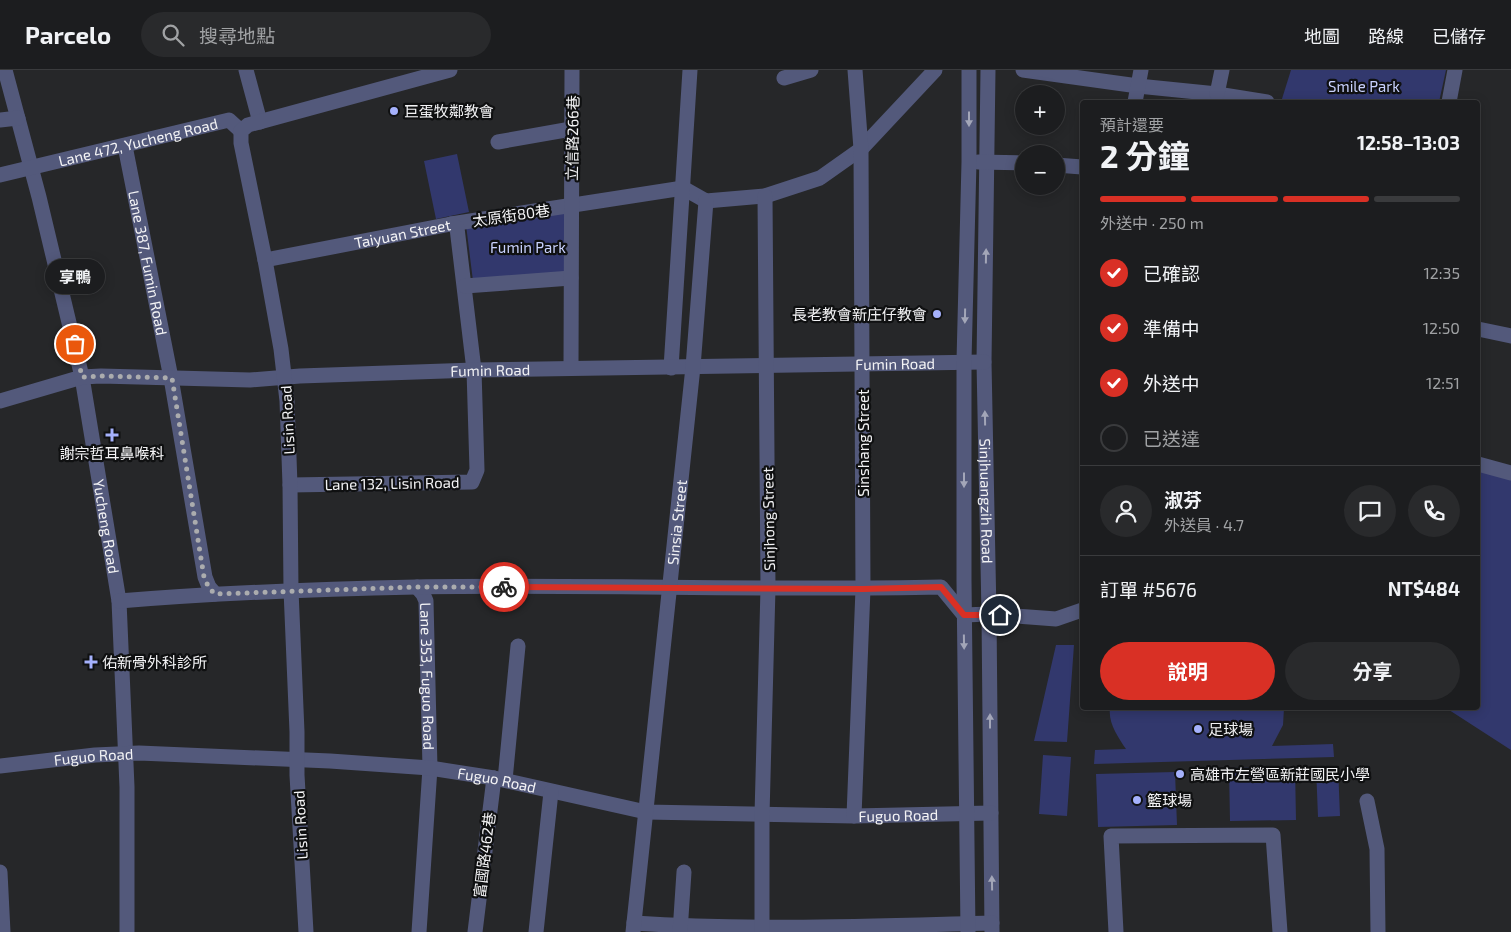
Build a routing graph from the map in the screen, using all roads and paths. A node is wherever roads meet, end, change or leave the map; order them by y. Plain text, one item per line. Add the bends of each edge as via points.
1 (5, 70) edge
2 (246, 70) edge
3 (450, 70) edge
4 (572, 70) edge
5 (690, 70) edge
6 (811, 70) edge
7 (855, 70) edge
8 (935, 70) edge
9 (968, 70) edge
10 (988, 70) edge
11 (1022, 70) edge
12 (1141, 70) edge
13 (1222, 70) edge
14 (1455, 70) edge
15 (784, 78) dead end
16 (1138, 86) junction
17 (1217, 94) junction
18 (1135, 100) edge
19 (1254, 100) edge
20 (1449, 100) edge
21 (18, 118) junction
22 (0, 120) edge
23 (260, 122) junction
24 (571, 129) junction
25 (241, 131) junction
26 (498, 142) dead end
27 (125, 146) junction
28 (861, 149) junction
29 (969, 162) junction
30 (987, 162) junction
31 (1015, 163) edge
32 (1065, 165) edge
33 (1080, 166) edge
34 (32, 168) junction
35 (0, 175) edge
36 (683, 188) junction
37 (765, 196) junction
38 (706, 201) junction
39 (571, 206) junction
40 (451, 224) junction
41 (265, 260) junction
42 (571, 278) junction
43 (465, 286) junction
44 (1480, 329) edge
45 (1511, 336) edge
46 (964, 361) junction
47 (984, 362) junction
48 (862, 363) junction
49 (766, 364) junction
50 (571, 368) junction
51 (671, 368) junction
52 (693, 368) junction
53 (474, 370) junction
54 (82, 377) junction
55 (172, 378) junction
56 (285, 378) junction
57 (0, 401) edge
58 (1480, 465) edge
59 (1511, 473) edge
60 (290, 485) junction
61 (417, 587) junction
62 (670, 588) junction
63 (768, 588) junction
64 (863, 589) junction
65 (291, 590) junction
66 (215, 594) junction
67 (119, 601) junction
68 (1080, 611) edge
69 (990, 614) junction
70 (964, 615) junction
71 (518, 646) dead end
72 (125, 753) junction
73 (296, 760) junction
74 (0, 766) edge
75 (430, 768) junction
76 (499, 779) junction
77 (551, 792) junction
78 (1367, 801) dead end
79 (646, 812) junction
80 (991, 813) junction
81 (968, 814) junction
82 (762, 815) junction
83 (854, 816) junction
84 (0, 872) edge
85 (684, 872) dead end
86 (992, 927) edge
87 (633, 928) edge
88 (968, 928) edge
89 (680, 929) edge
90 (762, 929) edge
91 (859, 929) edge
92 (3, 932) edge
93 (127, 932) edge
94 (306, 932) edge
95 (419, 932) edge
96 (475, 932) edge
97 (536, 932) edge
98 (1116, 932) edge
99 (1280, 932) edge
100 (1378, 932) edge

1 - 21 street, Yucheng Road
2 - 23 street
3 - 23 street
4 - 24 street, 立信路266巷
5 - 36 street
6 - 15 street
7 - 28 street, Sinshang Street
8 - 28 street
9 -> 29 street, Sinjhuangzih Road
10 - 30 street, Sinjhuangzih Road
11 - 16 street
12 - 16 street
13 - 17 street
14 - 20 street
16 - 17 street
16 - 18 street
17 - 19 street
21 - 22 street
21 - 34 street, Yucheng Road
23 - 25 street
24 - 26 street
24 - 39 street, 立信路266巷
25 - 27 street, Lane 472, Yucheng Road via 229,120
25 - 41 street, Lisin Road
27 - 34 street, Lane 472, Yucheng Road
27 - 55 street, Lane 387, Fumin Road
28 - 37 street via 820,178
28 - 48 street, Sinshang Street
29 - 30 street
29 -> 46 street, Sinjhuangzih Road
30 - 31 street
47 -> 30 street, Sinjhuangzih Road
32 - 33 street
34 - 35 street, Lane 472, Yucheng Road
34 - 54 street, Yucheng Road
36 - 38 street
36 - 39 street, 太原街80巷
36 - 51 street
37 - 38 street
37 - 49 street, Sinjhong Street
38 - 52 street, Sinsia Street
39 - 40 street, 太原街80巷
39 - 42 street, 立信路266巷
40 - 41 street, Taiyuan Street
40 - 43 street, Taiyuan Street via 457,228
41 - 56 street, Lisin Road
42 - 43 street
42 - 50 street, 立信路266巷
43 - 53 street, Taiyuan Street
44 - 45 street
46 - 47 street, Fumin Road
46 - 48 street, Fumin Road
46 -> 70 street, Sinjhuangzih Road
69 -> 47 street, Sinjhuangzih Road
48 - 49 street, Fumin Road
48 - 64 street, Sinshang Street
49 - 52 street, Fumin Road
49 - 63 street, Sinjhong Street
50 - 51 street, Fumin Road
50 - 53 street, Fumin Road
51 - 52 street, Fumin Road
52 - 62 street, Sinsia Street
53 - 56 street, Fumin Road
53 - 60 street, Lane 132, Lisin Road via 477,470 472,482
54 - 55 street, Fumin Road
54 - 57 street, Fumin Road
54 - 67 street, Yucheng Road
55 - 56 street, Fumin Road
55 - 66 street, Lane 387, Fumin Road via 204,577
56 - 60 street, Lisin Road
58 - 59 street
60 - 65 street, Lisin Road
61 - 62 street
61 - 65 street
61 - 75 street, Lane 353, Fuguo Road via 426,601
62 - 63 street
62 - 79 street, Sinsia Street
63 - 64 street
63 - 82 street, Sinjhong Street
64 - 70 street via 941,587
64 - 83 street, Sinshang Street
65 - 66 street
65 - 73 street, Lisin Road
66 - 67 street
67 - 72 street, Yucheng Road
68 - 69 street via 1056,619
69 - 70 street
80 -> 69 street, Sinjhuangzih Road
70 -> 81 street, Sinjhuangzih Road
71 - 76 street, 富國路462巷
72 - 73 street, Fuguo Road
72 - 74 street, Fuguo Road
72 - 93 street, Yucheng Road
73 - 75 street, Fuguo Road
73 - 94 street, Lisin Road
75 - 76 street, Fuguo Road
75 - 95 street, Lane 353, Fuguo Road
76 - 77 street, Fuguo Road
76 - 96 street, 富國路462巷
77 - 79 street, Fuguo Road
77 - 97 street
78 - 100 street via 1377,849
79 - 82 street, Fuguo Road
79 - 87 street, Sinsia Street
80 - 81 street, Fuguo Road
86 -> 80 street, Sinjhuangzih Road
81 - 83 street, Fuguo Road
81 - 88 street, Sinjhuangzih Road
82 - 83 street, Fuguo Road
82 - 90 street, Sinjhong Street
84 - 92 street
85 - 89 street
86 - 88 street
87 - 89 street
88 - 91 street
89 - 90 street
90 - 91 street
98 - 99 street via 1112,836 1274,835

